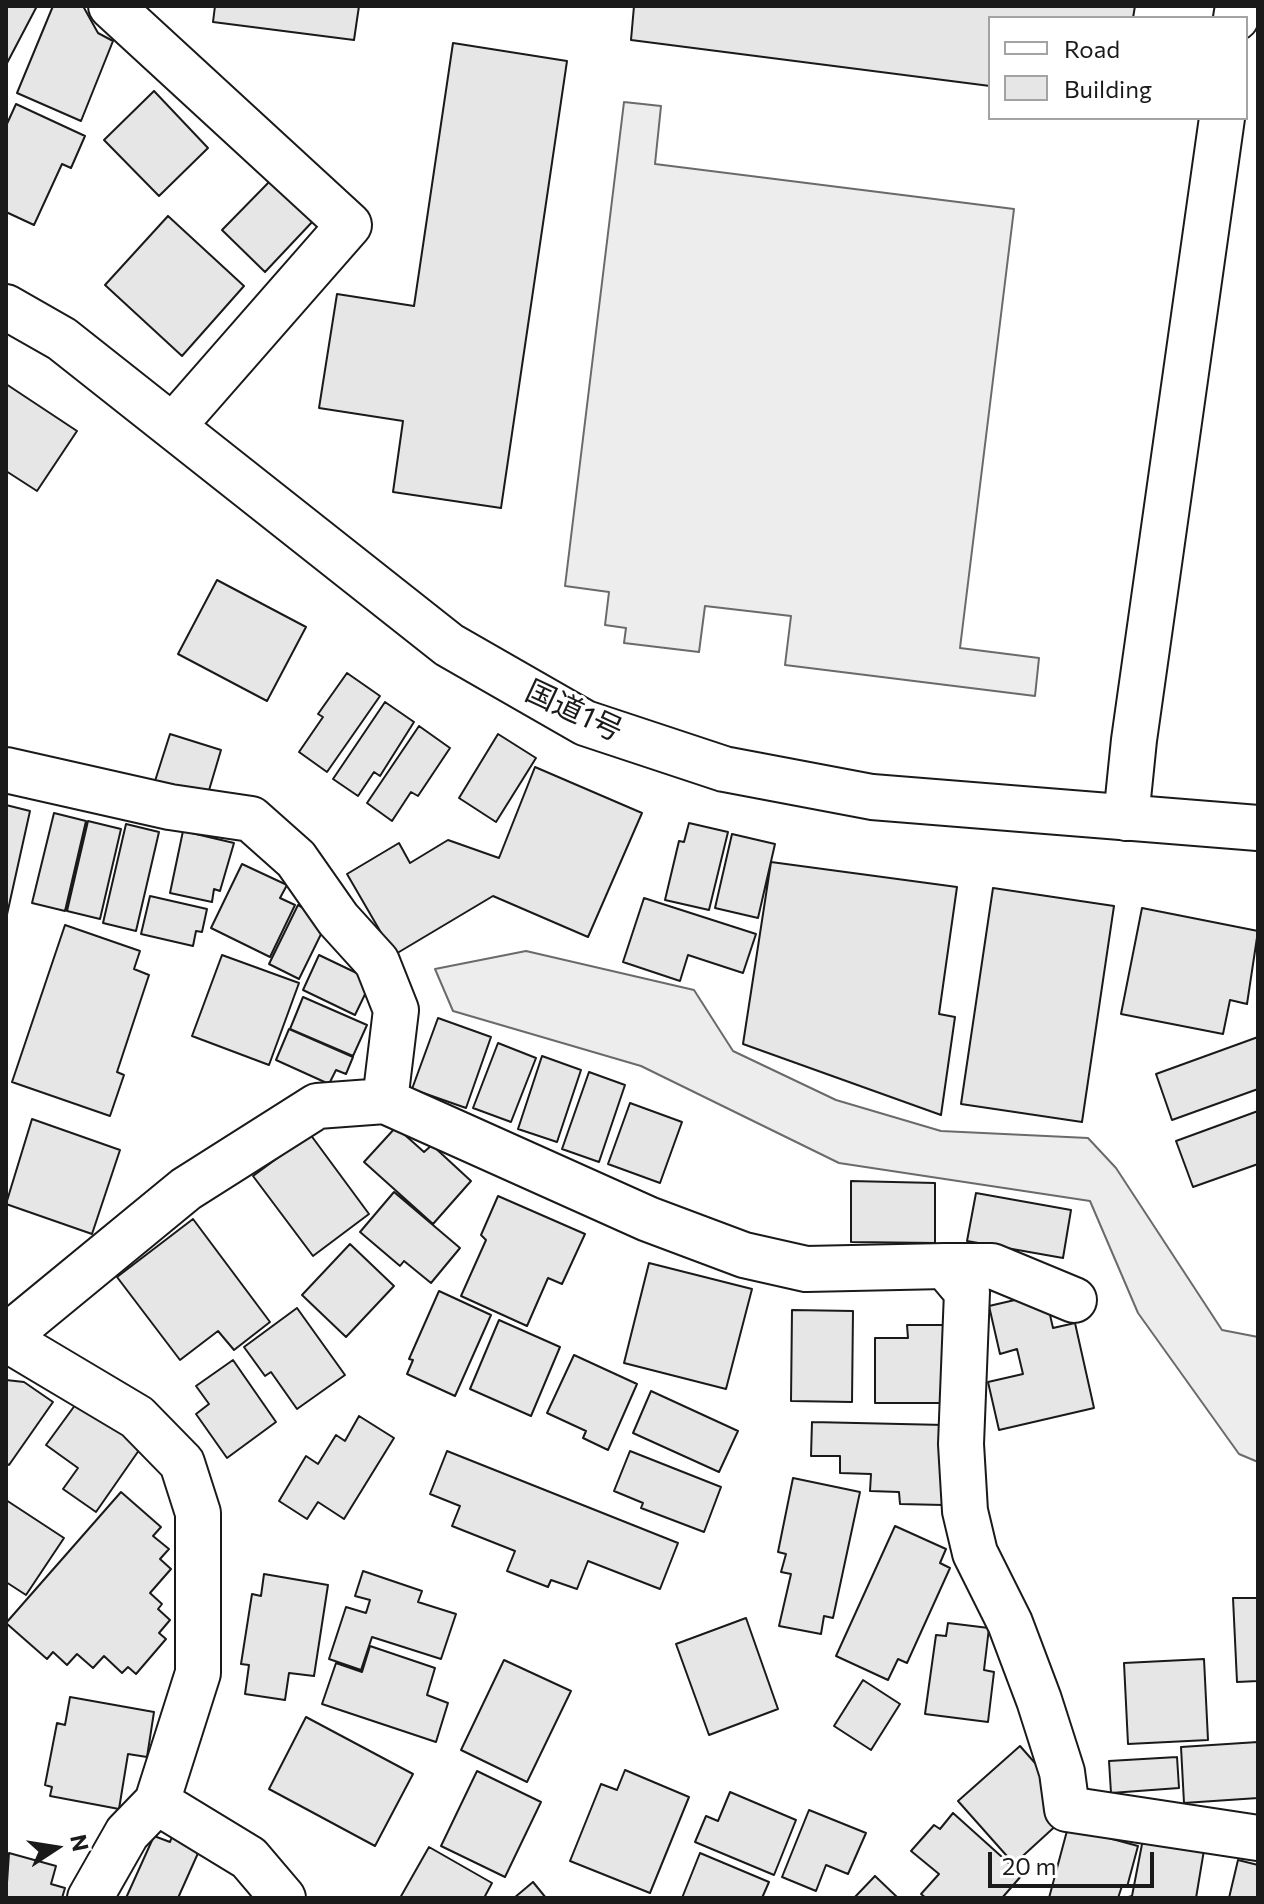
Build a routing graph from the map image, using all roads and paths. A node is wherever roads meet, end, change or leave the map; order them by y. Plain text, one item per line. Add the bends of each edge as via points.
1 (111, 6) edge
2 (1222, 120) edge
3 (6, 307) edge
4 (173, 426) junction
5 (6, 770) edge
6 (1126, 818) junction
7 (1258, 828) edge
8 (385, 1101) junction
9 (945, 1266) junction
10 (1074, 1300) dead end
11 (6, 1338) edge
12 (157, 1802) junction
13 (1258, 1838) edge
14 (90, 1898) edge
15 (283, 1898) edge

1 - 4 main road via 349,225
2 - 6 main road
3 - 4 main road, 国道1号 via 62,339
4 - 6 main road, 国道1号 via 449,645 585,723 724,769 872,797
5 - 8 main road via 170,807 251,819 296,859 338,919 377,962 396,1010
6 - 7 main road, 国道1号
8 - 9 main road via 648,1219 744,1255 806,1269
8 - 11 main road via 317,1106 186,1189
9 - 10 main road via 992,1266
9 - 13 main road via 967,1292 961,1444 965,1511 975,1553 1010,1623 1039,1700 1062,1772 1067,1809
11 - 12 main road via 137,1417 182,1463 198,1513 198,1673
12 - 14 main road via 127,1833
12 - 15 main road via 249,1858

